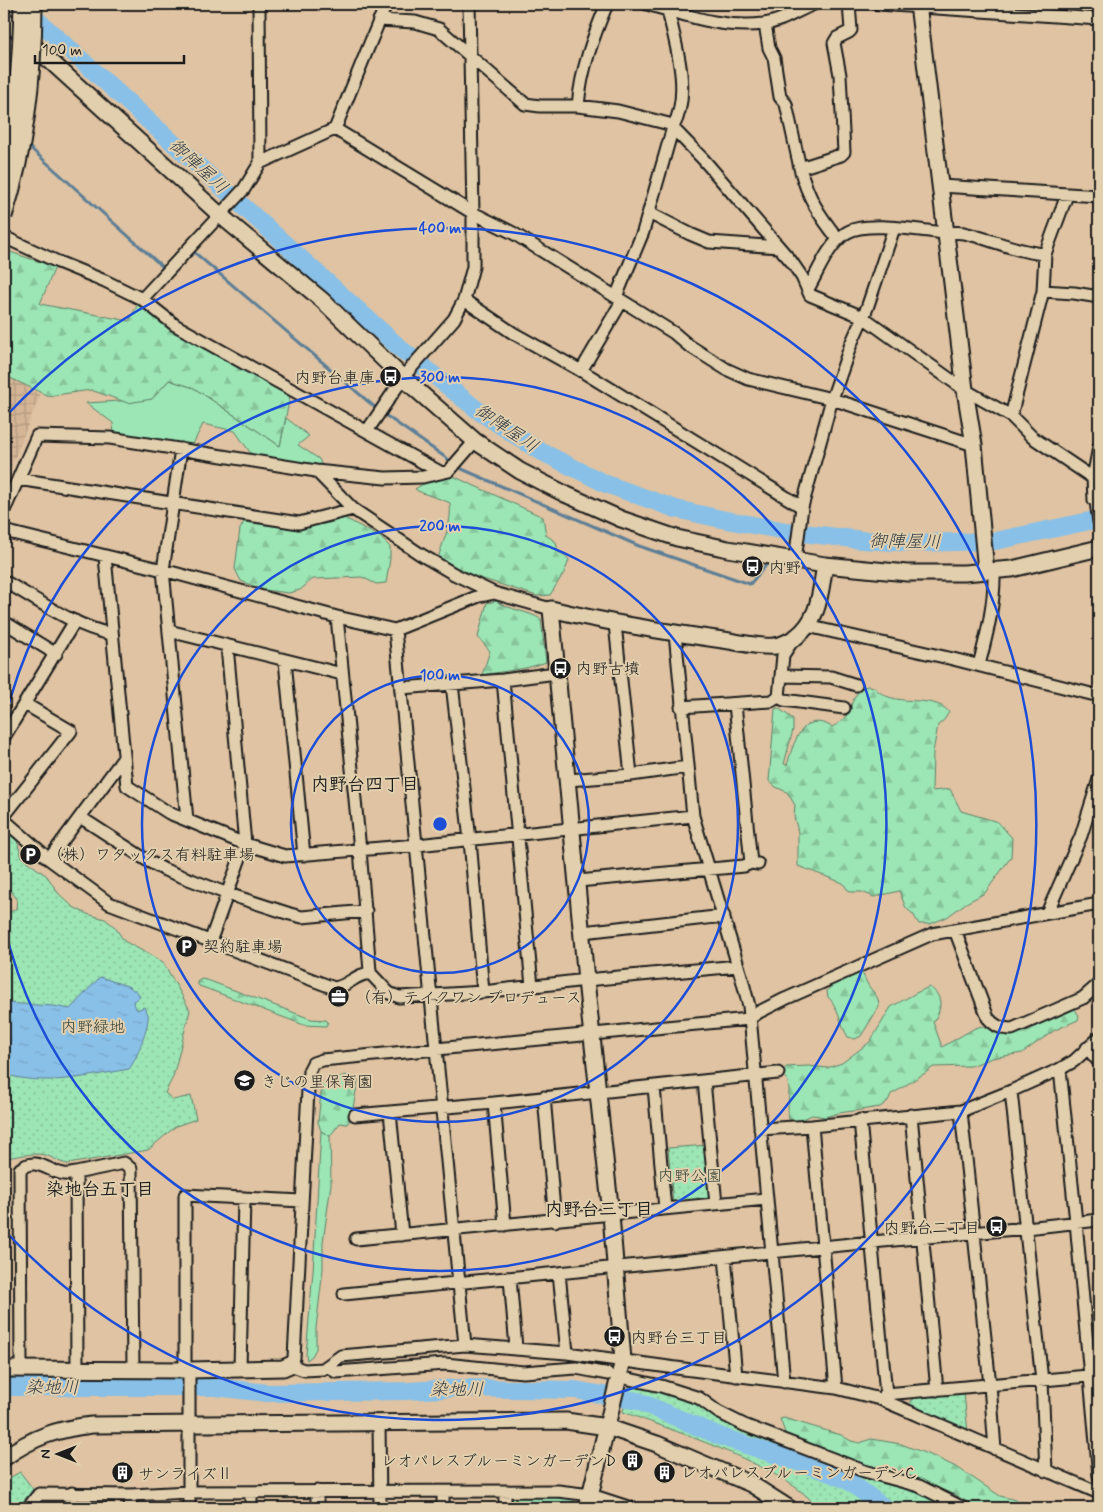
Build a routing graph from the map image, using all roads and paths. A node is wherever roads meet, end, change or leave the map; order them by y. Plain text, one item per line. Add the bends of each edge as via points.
1 (22, 4) edge
2 (34, 4) edge
3 (259, 4) edge
4 (386, 4) edge
5 (470, 4) edge
6 (607, 4) edge
7 (647, 4) edge
8 (814, 4) edge
9 (849, 4) edge
10 (878, 4) edge
11 (918, 6) edge
12 (671, 7) edge
13 (993, 8) edge
14 (4, 19) edge
15 (1099, 19) edge
16 (379, 20) junction
17 (765, 24) junction
18 (471, 56) junction
19 (578, 106) junction
20 (673, 127) junction
21 (335, 129) junction
22 (260, 164) junction
23 (4, 168) edge
24 (800, 168) junction
25 (941, 186) junction
26 (1067, 195) junction
27 (1099, 196) edge
28 (473, 213) junction
29 (649, 213) junction
30 (220, 215) junction
31 (4, 216) edge
32 (894, 228) junction
33 (946, 233) junction
34 (4, 237) edge
35 (838, 239) junction
36 (779, 247) junction
37 (1045, 254) junction
38 (808, 289) junction
39 (1043, 291) junction
40 (1099, 297) edge
41 (142, 299) junction
42 (619, 299) junction
43 (464, 300) junction
44 (863, 317) junction
45 (580, 371) junction
46 (404, 376) junction
47 (965, 390) junction
48 (832, 399) junction
49 (1011, 416) junction
50 (367, 431) junction
51 (475, 441) junction
52 (974, 445) junction
53 (1099, 447) edge
54 (181, 448) junction
55 (316, 471) junction
56 (440, 472) junction
57 (1093, 478) junction
58 (18, 479) junction
59 (1097, 500) edge
60 (173, 503) junction
61 (353, 509) junction
62 (4, 511) edge
63 (802, 512) junction
64 (1099, 522) edge
65 (4, 531) edge
66 (1099, 548) edge
67 (795, 555) junction
68 (104, 557) junction
69 (825, 565) junction
70 (988, 568) junction
71 (163, 570) junction
72 (4, 581) edge
73 (494, 593) junction
74 (551, 609) junction
75 (337, 617) junction
76 (75, 621) junction
77 (4, 622) edge
78 (615, 624) junction
79 (395, 630) junction
80 (169, 631) junction
81 (801, 631) junction
82 (675, 633) junction
83 (111, 634) junction
84 (227, 646) junction
85 (56, 654) junction
86 (285, 660) junction
87 (979, 665) junction
88 (556, 673) junction
89 (342, 674) junction
90 (781, 676) junction
91 (504, 680) junction
92 (452, 684) junction
93 (856, 685) dead end
94 (401, 688) junction
95 (1099, 694) edge
96 (779, 697) junction
97 (25, 704) junction
98 (735, 704) junction
99 (681, 707) junction
100 (844, 708) dead end
101 (4, 737) edge
102 (123, 759) junction
103 (687, 767) junction
104 (111, 775) junction
105 (631, 775) junction
106 (1099, 779) edge
107 (568, 780) junction
108 (126, 786) junction
109 (4, 816) edge
110 (693, 816) junction
111 (80, 817) junction
112 (4, 820) edge
113 (187, 820) junction
114 (573, 830) junction
115 (518, 835) junction
116 (470, 840) junction
117 (245, 844) junction
118 (417, 845) junction
119 (360, 850) junction
120 (304, 855) junction
121 (49, 858) junction
122 (709, 868) junction
123 (578, 881) junction
124 (228, 894) junction
125 (1099, 904) edge
126 (366, 911) junction
127 (1047, 913) junction
128 (724, 916) junction
129 (955, 930) junction
130 (582, 932) junction
131 (210, 942) junction
132 (738, 966) junction
133 (365, 975) junction
134 (586, 980) junction
135 (1099, 984) edge
136 (532, 986) junction
137 (484, 992) junction
138 (431, 995) junction
139 (749, 1019) junction
140 (593, 1034) junction
141 (1099, 1038) edge
142 (1087, 1048) junction
143 (437, 1050) junction
144 (1099, 1062) edge
145 (1060, 1069) junction
146 (778, 1073) dead end
147 (755, 1075) junction
148 (704, 1081) junction
149 (654, 1087) junction
150 (1011, 1091) junction
151 (598, 1092) junction
152 (544, 1098) junction
153 (494, 1103) junction
154 (441, 1108) junction
155 (961, 1110) junction
156 (390, 1112) junction
157 (355, 1115) dead end
158 (911, 1115) junction
159 (860, 1120) junction
160 (812, 1126) junction
161 (760, 1129) junction
162 (76, 1173) junction
163 (244, 1198) junction
164 (766, 1199) junction
165 (302, 1201) junction
166 (716, 1204) junction
167 (664, 1209) junction
168 (611, 1215) junction
169 (555, 1220) junction
170 (1099, 1220) edge
171 (1076, 1222) junction
172 (505, 1225) junction
173 (1026, 1228) junction
174 (453, 1230) junction
175 (974, 1232) junction
176 (402, 1235) junction
177 (923, 1237) junction
178 (356, 1239) dead end
179 (872, 1242) junction
180 (824, 1247) junction
181 (772, 1252) junction
182 (725, 1256) junction
183 (616, 1268) junction
184 (559, 1273) junction
185 (510, 1278) junction
186 (458, 1282) junction
187 (344, 1294) dead end
188 (465, 1345) junction
189 (516, 1348) junction
190 (567, 1353) junction
191 (623, 1360) junction
192 (290, 1365) junction
193 (327, 1366) junction
194 (4, 1369) edge
195 (21, 1369) junction
196 (77, 1369) junction
197 (133, 1369) junction
198 (240, 1369) junction
199 (188, 1373) junction
200 (1095, 1375) edge
201 (736, 1376) junction
202 (618, 1379) junction
203 (1042, 1381) junction
204 (784, 1382) junction
205 (990, 1386) junction
206 (836, 1388) junction
207 (937, 1390) junction
208 (916, 1392) junction
209 (883, 1396) junction
210 (900, 1408) junction
211 (379, 1423) junction
212 (189, 1424) junction
213 (607, 1427) junction
214 (995, 1449) junction
215 (4, 1458) edge
216 (1046, 1471) junction
217 (1099, 1476) edge
218 (317, 1491) junction
219 (380, 1491) junction
220 (189, 1492) junction
221 (251, 1492) junction
222 (443, 1492) junction
223 (506, 1492) junction
224 (72, 1493) junction
225 (1099, 1493) edge
226 (130, 1496) junction
227 (589, 1501) edge
228 (28, 1508) edge
229 (69, 1508) edge
230 (130, 1508) edge
231 (188, 1508) edge
232 (251, 1508) edge
233 (317, 1508) edge
234 (380, 1508) edge
235 (443, 1508) edge
236 (506, 1508) edge
237 (631, 1508) edge
238 (789, 1508) edge
239 (963, 1508) edge

1 - 23 street, bridge via 19,78
2 - 31 street, bridge via 32,71 26,119
3 - 22 street
4 - 16 street
5 - 18 street
6 - 19 street via 586,61
7 - 12 street
8 - 17 street
9 - 24 street via 851,30 834,43 844,152
10 - 11 street
11 - 13 street
11 - 25 street
12 - 17 street via 711,23
12 - 20 street via 669,15 681,84 680,105
13 - 15 street
14 - 30 street
16 - 18 street via 415,22 439,29
16 - 21 street
17 - 24 street via 780,97 786,104
18 - 19 street via 525,104
18 - 28 street
19 - 20 street via 618,111
20 - 29 street
20 - 36 street
21 - 22 street
21 - 28 street
22 - 30 street via 244,189
24 - 35 street via 817,212
25 - 26 street
25 - 33 street
26 - 27 street
26 - 37 street
28 - 42 street
28 - 43 street via 472,268
29 - 36 street via 709,242
29 - 42 street
30 - 41 street
30 - 46 street via 322,300
32 - 33 street
32 - 35 street via 852,229
32 - 44 street
33 - 37 street via 962,233
33 - 47 street
34 - 41 street
35 - 38 street
36 - 38 street
37 - 39 street
38 - 44 street via 810,295
39 - 40 street
39 - 49 street
41 - 50 street via 175,325
42 - 45 street
42 - 48 street via 726,369 748,379
43 - 45 street via 513,333
43 - 46 street via 454,320
44 - 47 street
44 - 48 street
45 - 63 street
46 - 50 street
46 - 51 street
47 - 49 street
47 - 52 street
48 - 52 street
48 - 63 street
49 - 57 street via 1032,437
50 - 56 street
51 - 56 street via 449,471
51 - 67 street via 520,471 646,529 702,544
52 - 70 street
53 - 57 street
54 - 55 street
54 - 58 street via 110,438 37,436
54 - 60 street
55 - 56 street via 385,478 423,478
55 - 61 street
57 - 59 street
58 - 60 street
58 - 62 street
59 - 64 street
60 - 61 street via 299,523
60 - 71 street
61 - 73 street via 420,554
63 - 67 street
65 - 68 street
66 - 70 street via 1021,567
67 - 69 street
68 - 71 street
68 - 83 street
69 - 70 street via 907,573 964,573
69 - 81 street via 818,606
70 - 87 street via 994,590
71 - 75 street
71 - 80 street
72 - 76 street
73 - 74 street
73 - 79 street
74 - 78 street
74 - 88 street
75 - 79 street
75 - 89 street
76 - 83 street
76 - 85 street
77 - 85 street
78 - 82 street
78 - 105 street
79 - 94 street
80 - 84 street
80 - 113 street
81 - 82 street via 783,644 773,646
81 - 87 street
81 - 90 street via 785,651
82 - 99 street
83 - 102 street
84 - 86 street
84 - 117 street
85 - 97 street
86 - 89 street
86 - 120 street
87 - 95 street
88 - 91 street
88 - 107 street
89 - 119 street
90 - 93 street via 831,677
90 - 96 street
91 - 92 street
91 - 115 street
92 - 94 street
92 - 116 street
94 - 118 street
96 - 98 street via 771,701
96 - 100 street
97 - 101 street
97 - 109 street via 71,731
98 - 99 street
98 - 122 street via 754,863
99 - 103 street
102 - 104 street
102 - 108 street
103 - 105 street
103 - 110 street
104 - 108 street
104 - 111 street
105 - 107 street
106 - 127 street via 1080,836
107 - 114 street
108 - 113 street via 169,813
110 - 114 street
110 - 122 street
111 - 121 street
111 - 124 street via 165,870
112 - 121 street
113 - 117 street
114 - 115 street
114 - 123 street
115 - 116 street
115 - 136 street
116 - 118 street
116 - 137 street
117 - 120 street via 276,854
117 - 124 street
118 - 119 street
118 - 138 street
119 - 120 street
119 - 126 street
121 - 131 street via 109,903
122 - 123 street
122 - 128 street
123 - 130 street
124 - 126 street via 302,917
124 - 131 street
125 - 127 street
126 - 133 street via 369,959
127 - 129 street
128 - 130 street
128 - 132 street
129 - 135 street via 988,1018 995,1026 1012,1028 1083,998
129 - 139 street via 932,934 786,999
130 - 134 street
131 - 133 street via 334,988
132 - 134 street
132 - 139 street via 749,1006
133 - 138 street via 395,996
134 - 136 street
134 - 140 street
136 - 137 street
137 - 138 street
138 - 143 street
139 - 140 street
139 - 147 street
140 - 143 street
140 - 151 street
141 - 142 street
142 - 144 street
142 - 145 street
143 - 154 street
143 - 165 street via 313,1063 309,1071
145 - 150 street
145 - 171 street
146 - 147 street
147 - 148 street
147 - 161 street
148 - 149 street
148 - 166 street
149 - 151 street
149 - 167 street
150 - 155 street
150 - 173 street
151 - 152 street
151 - 168 street
152 - 153 street
152 - 169 street
153 - 154 street
153 - 172 street
154 - 156 street
154 - 174 street
155 - 158 street
155 - 175 street
156 - 157 street
156 - 176 street
158 - 159 street
158 - 177 street
159 - 160 street
159 - 179 street
160 - 161 street
160 - 180 street
161 - 164 street
162 - 195 street via 64,1174 38,1164 26,1164 20,1169
162 - 196 street
162 - 197 street via 124,1163 131,1169
163 - 165 street
163 - 198 street
163 - 199 street via 185,1195
164 - 166 street
164 - 181 street
165 - 192 street via 294,1358
166 - 167 street
167 - 168 street
168 - 169 street
168 - 183 street
169 - 172 street
170 - 171 street
171 - 173 street
171 - 200 street
172 - 174 street
173 - 175 street
173 - 203 street
174 - 176 street
174 - 186 street
175 - 177 street
175 - 205 street
176 - 178 street
177 - 179 street
177 - 207 street
179 - 180 street
179 - 209 street
180 - 181 street
180 - 206 street
181 - 182 street
181 - 204 street
182 - 183 street
182 - 201 street
183 - 184 street
183 - 191 street
184 - 185 street
184 - 190 street
185 - 186 street
185 - 189 street
186 - 187 street
186 - 188 street
188 - 189 street
188 - 193 street via 341,1356
189 - 190 street
190 - 191 street
191 - 201 street
191 - 202 street
192 - 193 street via 304,1370
192 - 198 street
193 - 202 street via 336,1372 445,1364 523,1372 576,1368
194 - 195 street
195 - 196 street
196 - 197 street
197 - 199 street
198 - 199 street
199 - 212 street
200 - 203 street
200 - 217 street
201 - 204 street
202 - 213 street
202 - 239 street via 661,1386 699,1398 744,1425 864,1471 919,1486
203 - 205 street
203 - 216 street
204 - 206 street
205 - 207 street
205 - 214 street
206 - 209 street
207 - 208 street
208 - 209 street
208 - 210 street
209 - 210 street
210 - 214 street
211 - 212 street
211 - 213 street via 566,1422
211 - 219 street
212 - 215 street via 75,1427 37,1438
212 - 220 street
213 - 227 street
213 - 238 street via 657,1444 751,1484
214 - 216 street
216 - 225 street
218 - 219 street
218 - 221 street
218 - 233 street
219 - 222 street
219 - 234 street
220 - 221 street
220 - 226 street
220 - 231 street
221 - 232 street
222 - 223 street
222 - 235 street
223 - 227 street via 558,1491
223 - 236 street
224 - 226 street
224 - 228 street via 39,1494
224 - 229 street
226 - 230 street
227 - 237 street

